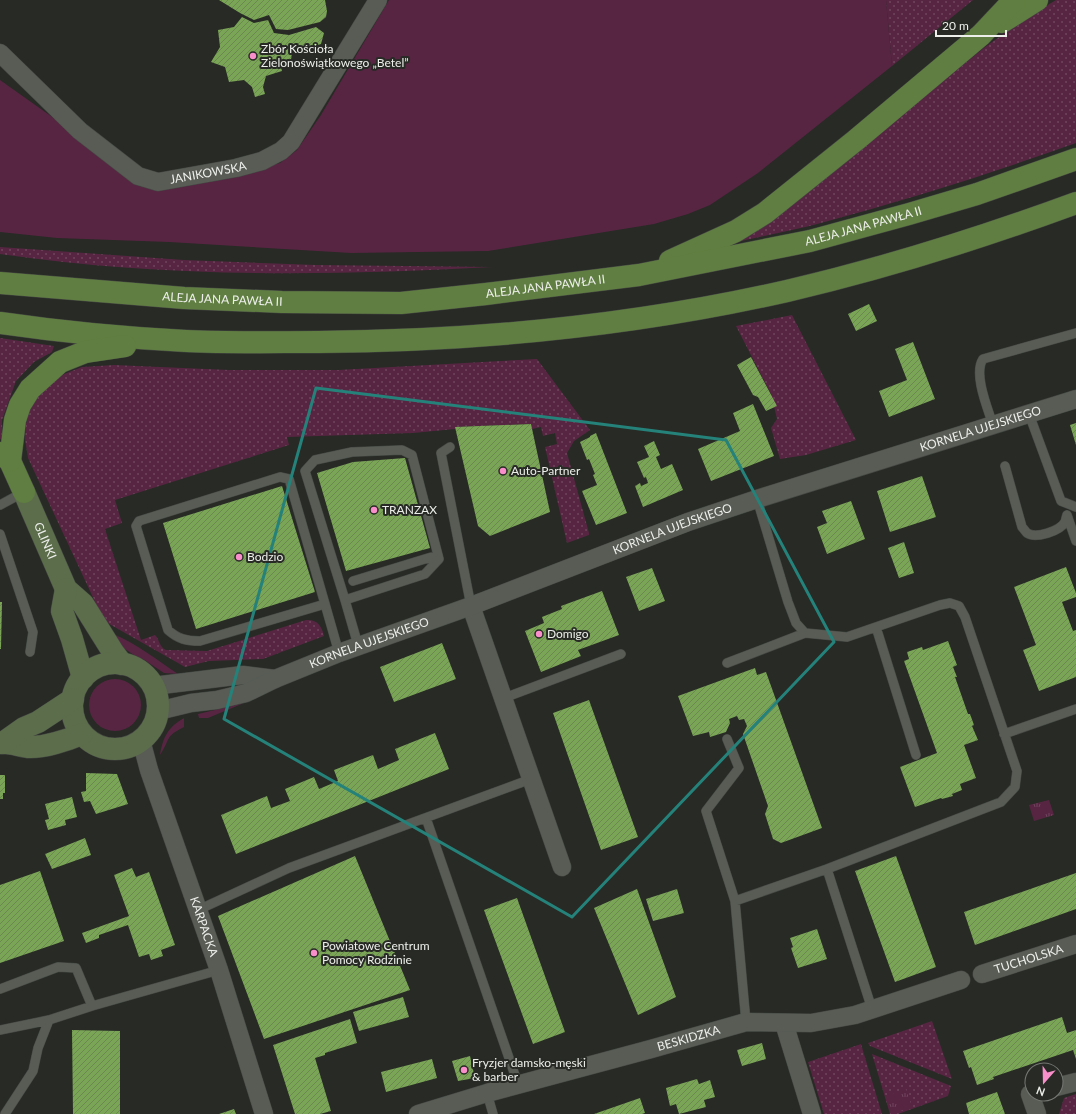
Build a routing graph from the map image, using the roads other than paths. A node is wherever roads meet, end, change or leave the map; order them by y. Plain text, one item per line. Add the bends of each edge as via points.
1 (378, 0) edge
2 (1014, 0) edge
3 (1037, 0) edge
4 (981, 35) junction
5 (0, 53) edge
6 (1076, 159) edge
7 (1076, 204) edge
8 (639, 275) junction
9 (0, 283) edge
10 (0, 323) edge
11 (1076, 333) edge
12 (188, 341) junction
13 (1076, 399) edge
14 (1029, 414) junction
15 (993, 425) junction
16 (450, 447) dead end
17 (5, 457) edge
18 (1005, 466) dead end
19 (24, 492) junction
20 (757, 499) junction
21 (1061, 500) junction
22 (0, 505) edge
23 (1076, 507) edge
24 (1067, 515) junction
25 (0, 534) edge
26 (1076, 540) edge
27 (438, 555) junction
28 (353, 581) dead end
29 (66, 589) junction
30 (345, 600) junction
31 (325, 604) junction
32 (471, 606) junction
33 (876, 627) junction
34 (805, 633) junction
35 (358, 645) junction
36 (30, 652) dead end
37 (339, 653) junction
38 (621, 654) dead end
39 (727, 663) dead end
40 (122, 664) junction
41 (83, 678) junction
42 (275, 679) junction
43 (153, 686) junction
44 (504, 698) junction
45 (73, 699) junction
46 (1076, 709) edge
47 (158, 711) junction
48 (82, 734) junction
49 (1004, 734) junction
50 (727, 739) dead end
51 (141, 740) junction
52 (1, 743) edge
53 (916, 755) dead end
54 (531, 779) junction
55 (426, 818) junction
56 (562, 866) dead end
57 (827, 869) junction
58 (735, 901) junction
59 (198, 910) junction
60 (1076, 944) edge
61 (218, 970) junction
62 (982, 974) dead end
63 (961, 980) dead end
64 (0, 989) edge
65 (92, 1006) junction
66 (872, 1009) junction
67 (49, 1020) junction
68 (746, 1022) junction
69 (784, 1022) junction
70 (0, 1030) edge
71 (1076, 1082) edge
72 (518, 1084) junction
73 (1064, 1085) edge
74 (487, 1093) junction
75 (1033, 1102) edge
76 (5, 1114) edge
77 (264, 1114) edge
78 (418, 1114) edge
79 (493, 1114) edge
80 (812, 1114) edge
81 (1037, 1114) edge

1 - 5 street, JANIKOWSKA via 291,142 281,151 262,161 243,166 158,182 138,176 80,131
2 - 4 main road
3 - 4 main road
4 - 8 main road via 765,213 736,231
6 - 8 main road, ALEJA JANA PAWŁA II via 977,194 839,234
7 - 12 main road via 954,246 858,273 786,291 615,322 432,339 362,342
8 - 9 main road, ALEJA JANA PAWŁA II via 401,303 184,298
10 - 12 main road via 75,333
11 - 15 lane via 983,359 980,363 980,383
12 - 17 main road via 85,352 60,362 30,389 20,405
13 - 14 street, KORNELA UJEJSKIEGO
14 - 15 street, KORNELA UJEJSKIEGO
14 - 21 lane
15 - 20 street, KORNELA UJEJSKIEGO
16 - 32 lane via 441,453
17 - 19 main road
18 - 24 lane via 1022,528 1027,533 1042,535 1058,529 1065,522
19 - 22 lane
19 - 29 main road, GLINKI
20 - 32 street, KORNELA UJEJSKIEGO via 688,522
20 - 34 lane via 788,602 796,623
21 - 23 lane
21 - 24 lane
24 - 26 lane
25 - 36 lane via 33,632
27 - 28 lane
27 - 30 lane via 439,560 425,574
27 - 30 lane via 412,455 402,450 352,452 315,460 306,471
29 - 40 main road, GLINKI via 83,604
29 - 41 main road via 62,611
30 - 35 lane
31 - 31 lane via 200,641 176,637 168,630 136,526 138,521 280,477 289,479
31 - 37 lane
32 - 35 street, KORNELA UJEJSKIEGO
32 - 44 street
33 - 34 lane via 847,637
33 - 49 lane via 940,605 950,603 959,606 965,617
33 - 53 lane
34 - 39 lane
35 - 37 street, KORNELA UJEJSKIEGO
37 - 42 street, KORNELA UJEJSKIEGO
38 - 44 lane
40 - 41 main road via 111,663 101,666 91,670
40 - 43 main road via 140,671
41 - 45 main road via 76,688
42 - 43 street, KORNELA UJEJSKIEGO via 243,675
42 - 47 street, KORNELA UJEJSKIEGO via 246,693
43 - 47 main road
44 - 54 street
45 - 48 main road via 72,712
45 - 52 main road
46 - 49 lane
47 - 51 main road via 155,722
48 - 51 main road via 92,743 104,748 117,749
48 - 52 main road via 29,747
49 - 57 lane via 1017,770 1015,787 1001,802
50 - 58 lane via 739,768 706,811
51 - 59 street, KARPACKA
54 - 55 lane
54 - 56 street
55 - 59 lane via 289,868
55 - 72 lane
57 - 58 lane
57 - 66 lane
58 - 68 lane
59 - 61 street, KARPACKA
60 - 62 street, TUCHOLSKA
61 - 65 lane
61 - 77 street, KARPACKA
63 - 66 street, BESKIDZKA
64 - 65 lane via 58,968 76,968
65 - 67 lane
66 - 69 street, BESKIDZKA via 811,1023
67 - 70 lane
67 - 76 lane via 38,1048 33,1071
68 - 69 street, BESKIDZKA
68 - 72 street, BESKIDZKA
69 - 80 street
71 - 73 street
72 - 74 street, BESKIDZKA
74 - 78 street, BESKIDZKA
74 - 79 lane
75 - 81 street

